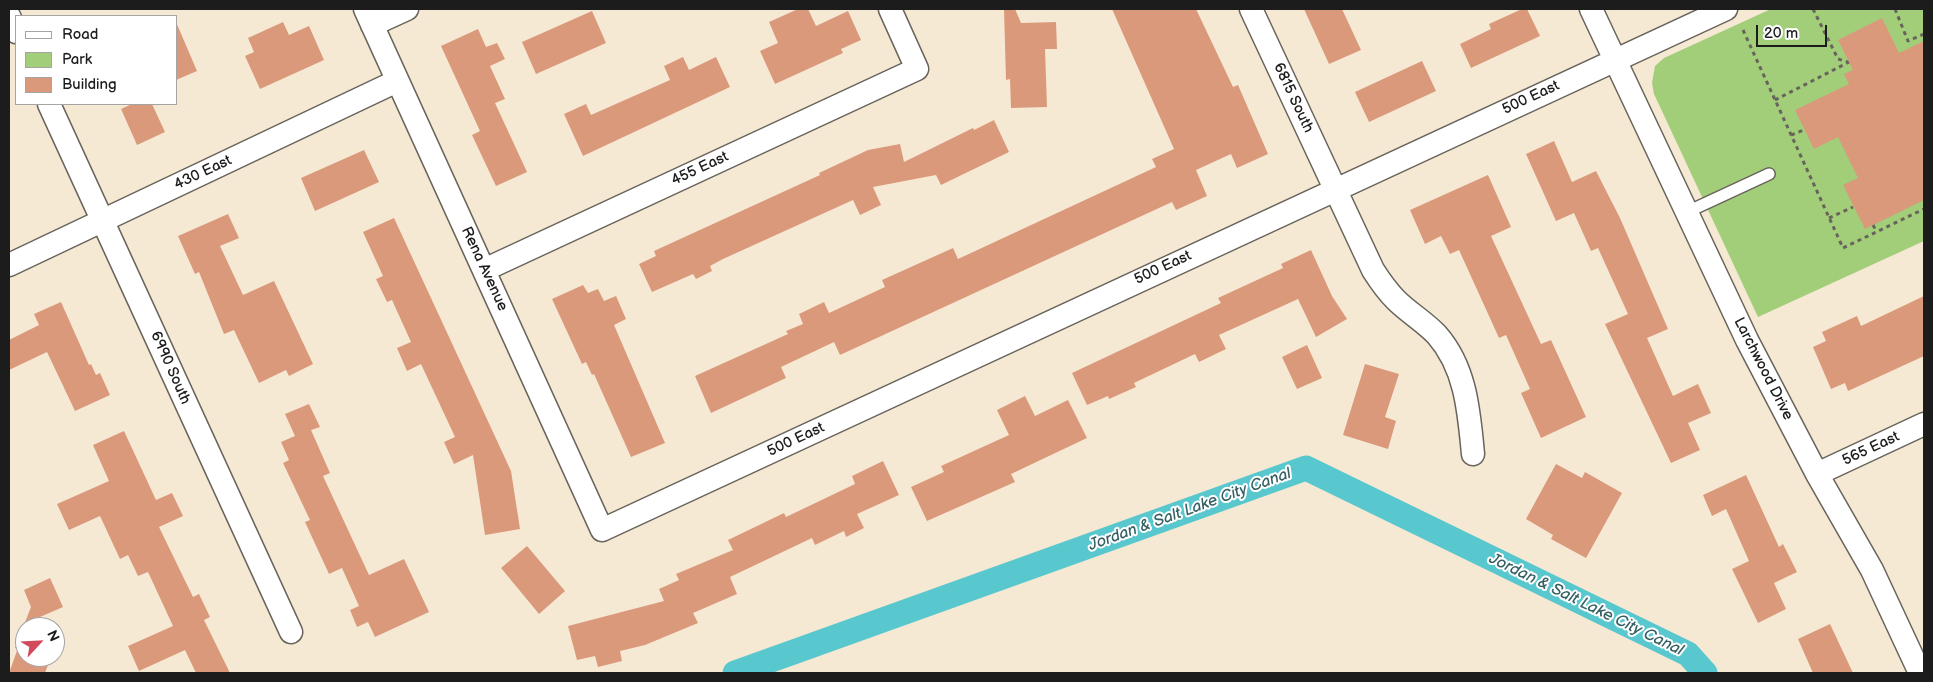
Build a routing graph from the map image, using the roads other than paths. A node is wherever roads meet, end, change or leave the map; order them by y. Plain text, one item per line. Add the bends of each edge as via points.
1 (407, 9) edge
2 (890, 9) edge
3 (1251, 9) edge
4 (1591, 9) edge
5 (1726, 9) edge
6 (9, 16) edge
7 (368, 17) edge
8 (15, 30) edge
9 (1616, 59) junction
10 (397, 81) junction
11 (49, 105) edge
12 (1769, 174) dead end
13 (1335, 188) junction
14 (1687, 212) junction
15 (102, 220) junction
16 (9, 264) edge
17 (484, 270) junction
18 (1924, 424) edge
19 (1473, 454) dead end
20 (1817, 474) junction
21 (602, 530) joint
22 (291, 632) dead end
23 (1920, 673) edge

1 - 7 street
2 - 17 street, 455 East via 917,69
3 - 13 street, 6815 South
4 - 9 street, Larchwood Drive
5 - 9 street, 500 East
6 - 8 street
7 - 10 street, Rena Avenue
9 - 13 street, 500 East
9 - 14 street, Larchwood Drive
10 - 15 street, 430 East
10 - 17 street, Rena Avenue
11 - 15 street, 6990 South
12 - 14 lane
13 - 19 street, 6815 South via 1373,270 1384,286 1397,302 1437,336 1450,354 1467,401
13 - 21 street, 500 East
14 - 20 street, Larchwood Drive via 1752,349
15 - 16 street, 430 East
15 - 22 street, 6990 South
17 - 21 street, Rena Avenue
18 - 20 street, 565 East
20 - 23 street, Larchwood Drive via 1868,563

